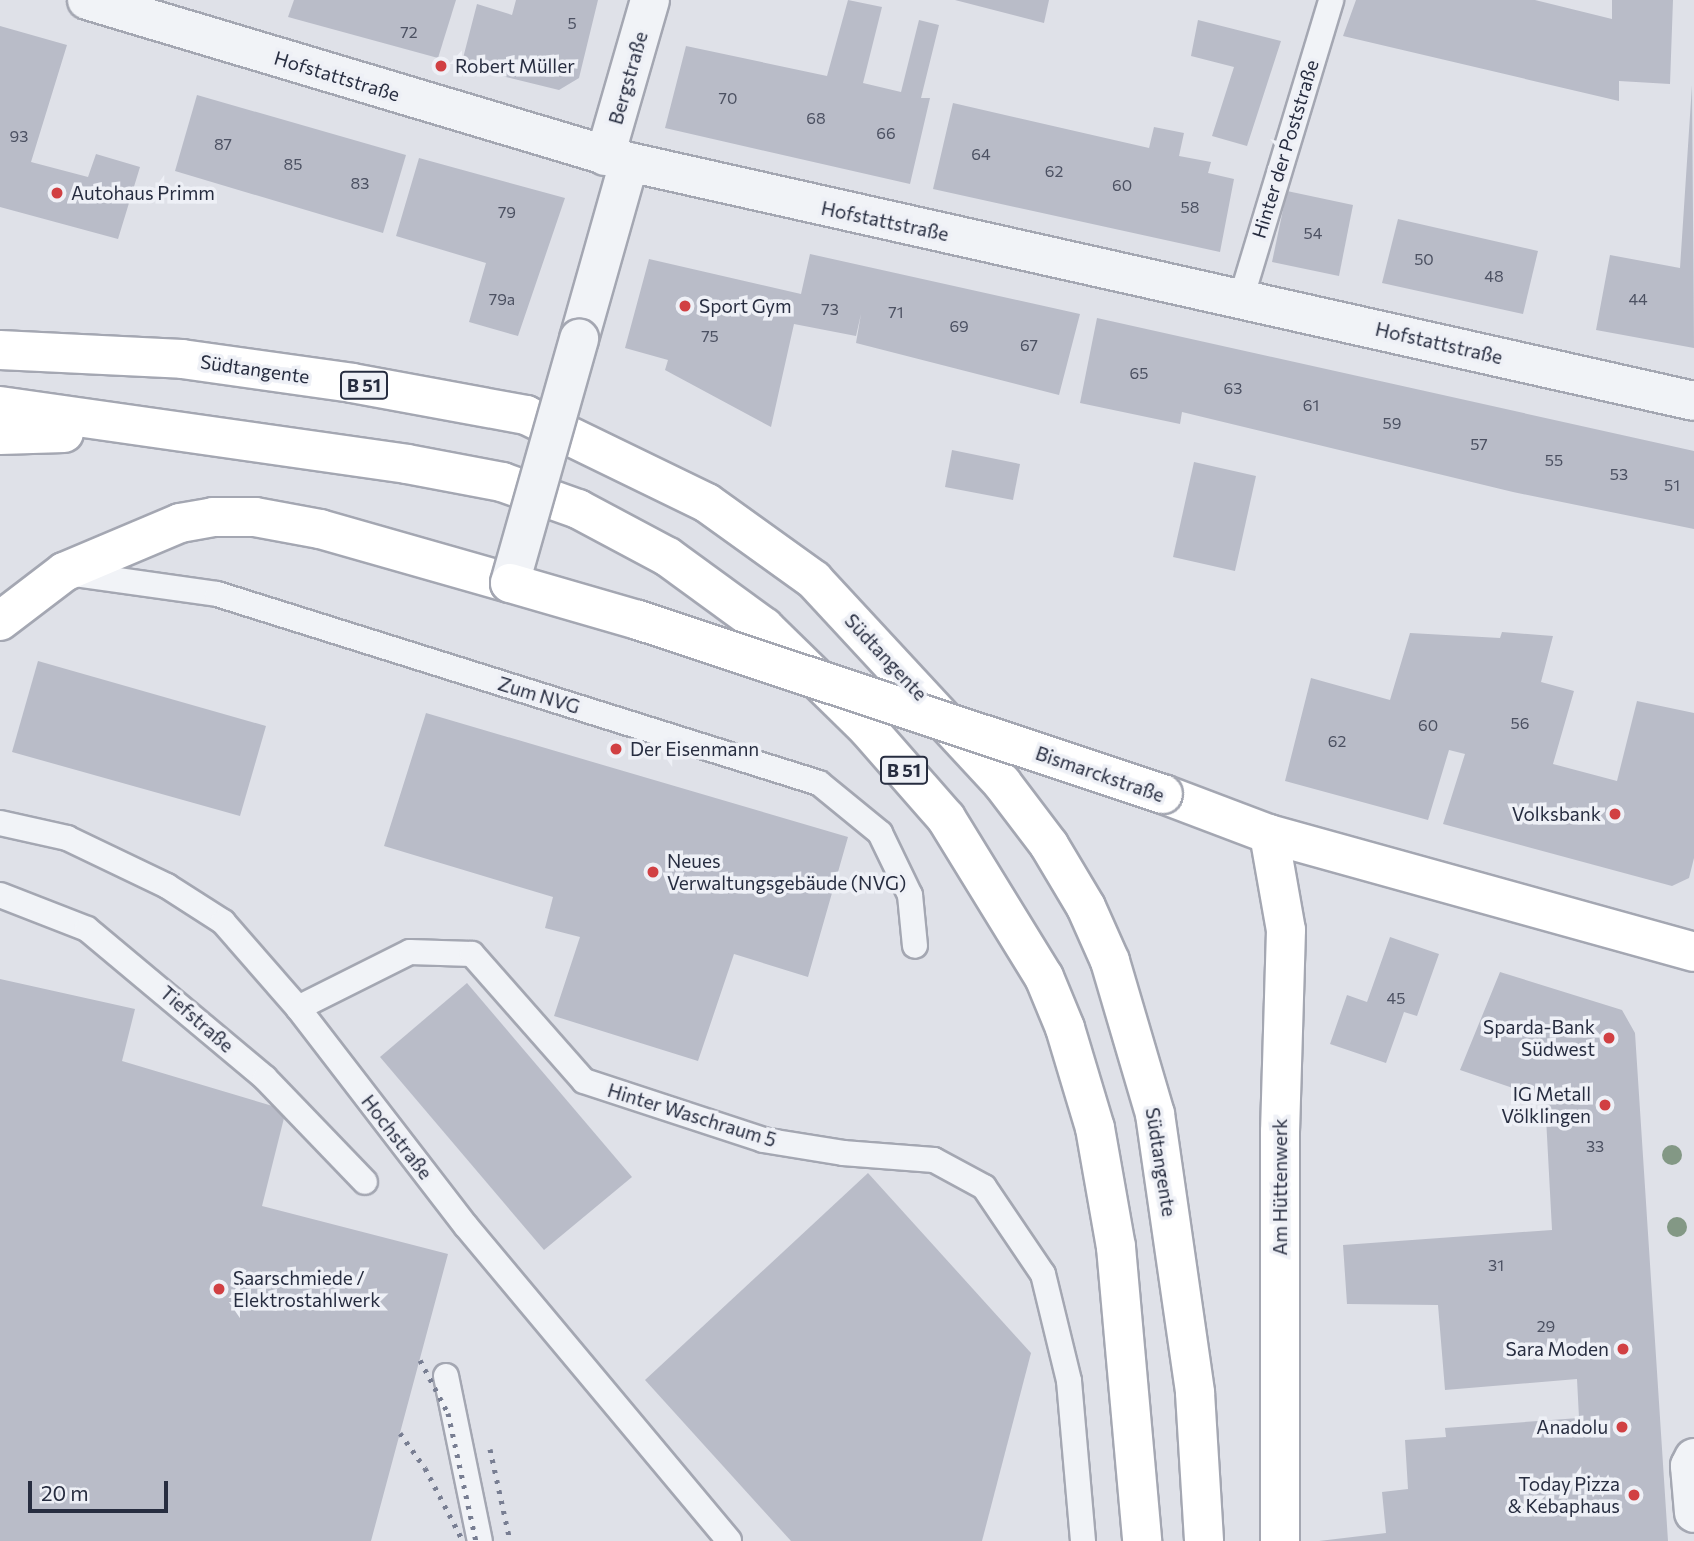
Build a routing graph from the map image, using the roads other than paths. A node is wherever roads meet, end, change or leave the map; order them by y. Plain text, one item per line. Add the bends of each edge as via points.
1 (87, 0) edge
2 (650, 0) edge
3 (1331, 0) edge
4 (617, 159) junction
5 (1241, 299) junction
6 (0, 350) edge
7 (1694, 401) edge
8 (0, 406) edge
9 (183, 431) junction
10 (0, 435) edge
11 (64, 572) junction
12 (510, 583) junction
13 (0, 585) edge
14 (0, 621) edge
15 (0, 823) edge
16 (1269, 834) junction
17 (0, 895) edge
18 (915, 946) dead end
19 (1694, 952) edge
20 (298, 1009) junction
21 (365, 1182) dead end
22 (446, 1376) dead end
23 (1694, 1458) edge
24 (1694, 1513) edge
25 (480, 1541) edge
26 (729, 1541) edge
27 (1083, 1541) edge
28 (1142, 1541) edge
29 (1204, 1541) edge
30 (1280, 1541) edge

1 - 4 street, Hofstattstraße
2 - 4 street, Bergstraße
3 - 5 lane, Hinter der Poststraße
4 - 5 street, Hofstattstraße
4 - 12 street, Bergstraße, bridge via 579,339
5 - 7 street, Hofstattstraße
6 - 29 main road, Südtangente / B 51 via 182,359 352,383 526,415 707,503 814,580 1002,783 1049,845 1086,907 1110,961 1155,1114 1195,1393
8 - 9 main road, B 51
9 - 10 main road
9 - 28 main road, B 51 via 502,482 578,509 668,557 764,627 868,729 946,818 1044,977 1065,1028 1094,1128 1116,1247
11 - 12 main road, Bismarckstraße via 180,523 255,517 320,529
11 - 13 main road
11 - 14 main road
11 - 18 lane, Zum NVG via 217,594 819,783 880,833 910,895
12 - 16 main road, Bismarckstraße, bridge via 638,620 1163,794
15 - 20 lane, Hochstraße via 68,838 167,886 223,922
16 - 19 main road, Bismarckstraße
16 - 30 main road, Am Hüttenwerk via 1286,930 1280,1132
17 - 21 lane, Tiefstraße via 87,929 265,1078
20 - 26 lane, Hochstraße via 466,1226
20 - 27 lane, Hinter Waschraum 5 via 410,952 472,954 584,1081 763,1140 934,1160 984,1187 1043,1274 1069,1381
22 - 25 lane
23 - 24 street via 1690,1466

